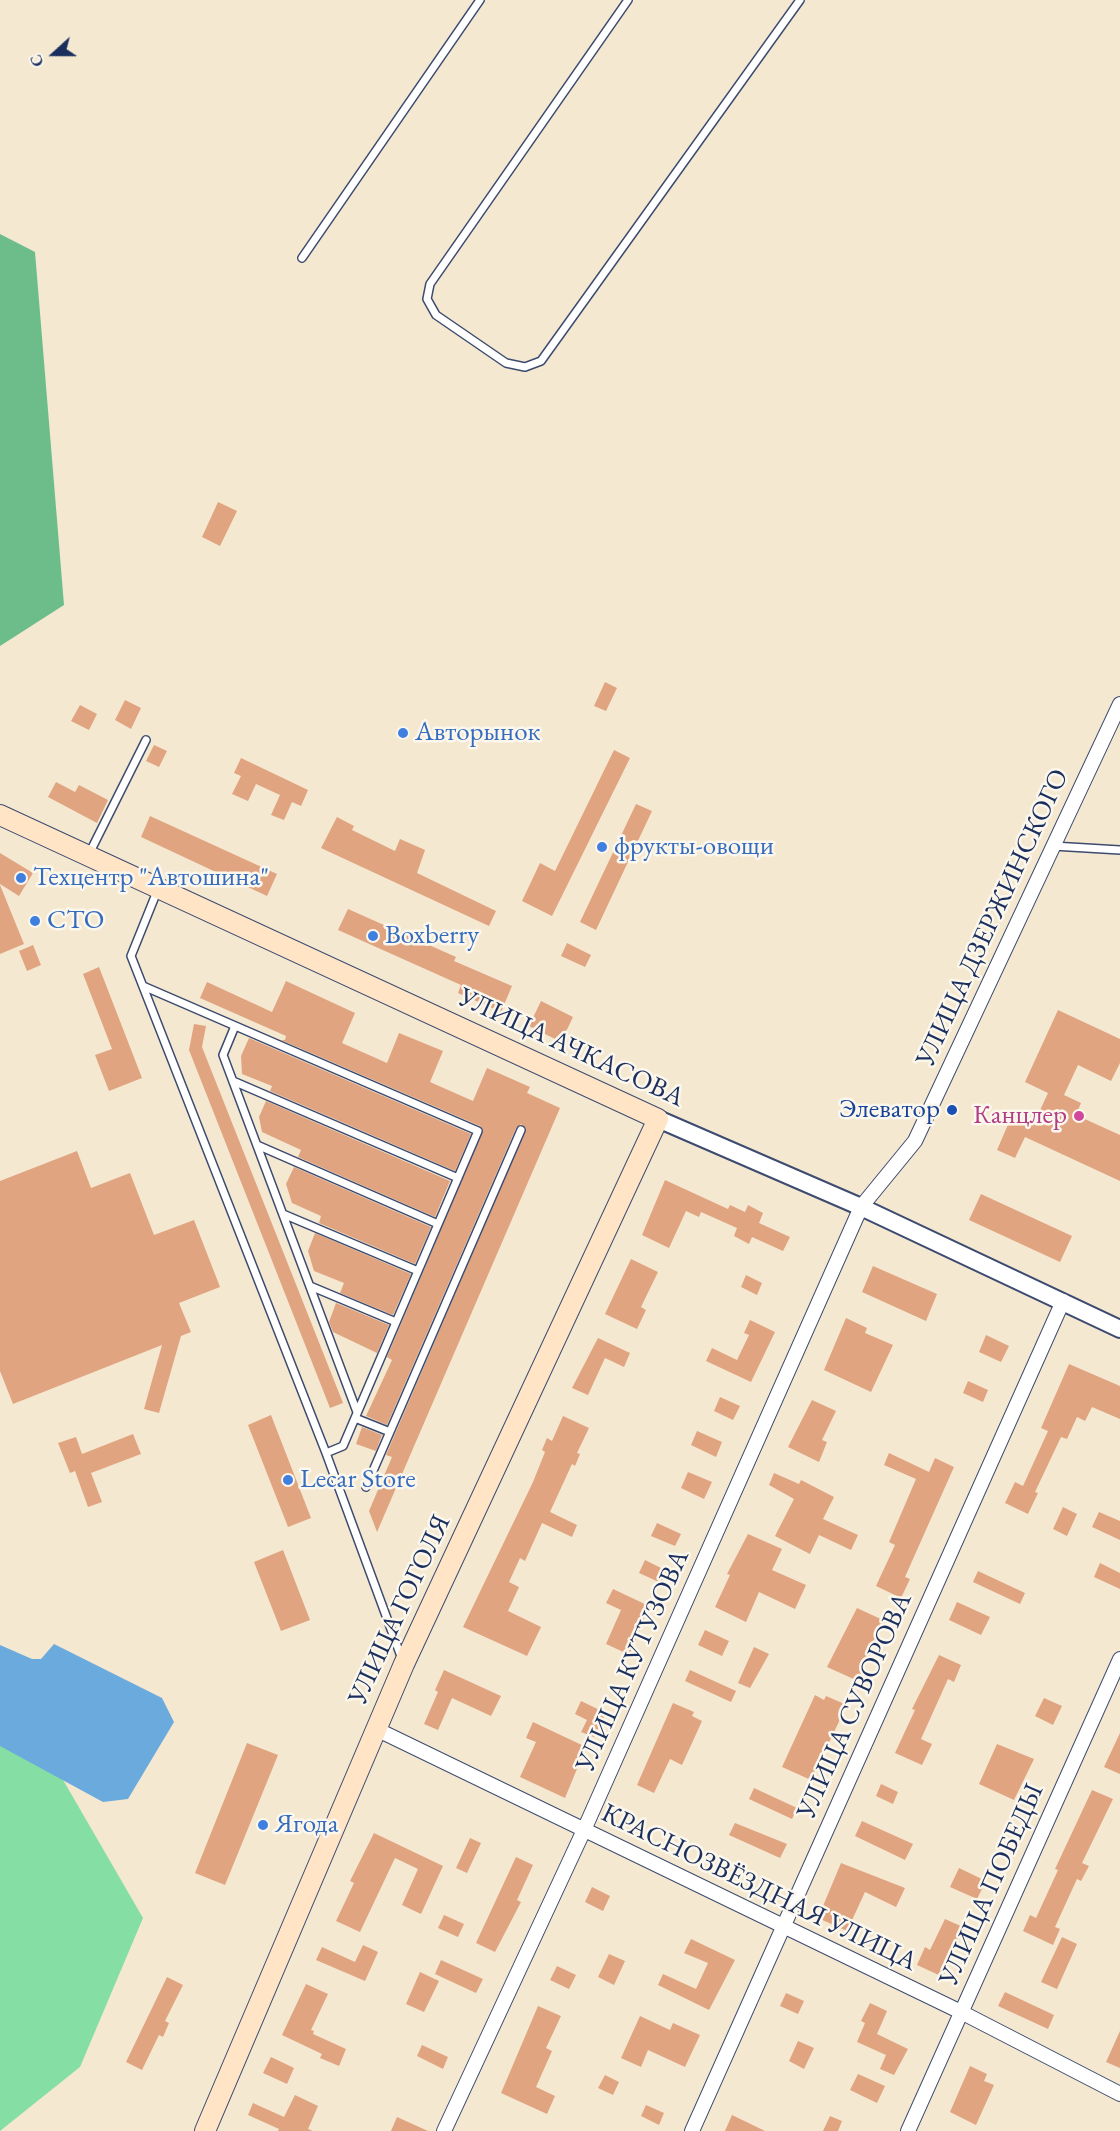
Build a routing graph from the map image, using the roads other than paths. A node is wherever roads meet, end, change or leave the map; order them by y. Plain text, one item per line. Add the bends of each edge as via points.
1 (480, 0) edge
2 (628, 0) edge
3 (800, 0) edge
4 (302, 258) dead end
5 (1120, 704) edge
6 (146, 740) dead end
7 (0, 815) edge
8 (1053, 846) junction
9 (1120, 850) edge
10 (87, 856) junction
11 (158, 889) junction
12 (143, 986) junction
13 (235, 1026) junction
14 (233, 1082) junction
15 (658, 1119) junction
16 (521, 1130) dead end
17 (257, 1145) junction
18 (458, 1178) junction
19 (861, 1207) junction
20 (283, 1214) junction
21 (438, 1224) junction
22 (418, 1271) junction
23 (310, 1286) junction
24 (1063, 1301) junction
25 (396, 1322) junction
26 (1120, 1329) edge
27 (356, 1415) junction
28 (390, 1432) junction
29 (326, 1453) junction
30 (366, 1487) dead end
31 (1120, 1659) edge
32 (404, 1664) junction
33 (376, 1729) junction
34 (584, 1830) junction
35 (783, 1927) junction
36 (961, 2012) junction
37 (1120, 2094) edge
38 (205, 2131) edge
39 (444, 2131) edge
40 (692, 2131) edge
41 (908, 2131) edge

1 - 4 lane
2 - 3 lane via 430,284 427,299 436,315 506,363 525,367 541,361
5 - 8 street, УЛИЦА ДЗЕРЖИНСКОГО
6 - 10 lane
7 - 10 main road, УЛИЦА АЧКАСОВА
8 - 9 lane
8 - 19 street, УЛИЦА ДЗЕРЖИНСКОГО via 915,1141
10 - 11 main road, УЛИЦА АЧКАСОВА
11 - 12 lane via 131,956
11 - 15 main road, УЛИЦА АЧКАСОВА
12 - 13 lane
12 - 29 lane
13 - 14 lane via 223,1055
13 - 18 lane via 478,1131
14 - 17 lane
14 - 18 lane
15 - 19 street, УЛИЦА АЧКАСОВА
15 - 32 main road, УЛИЦА ГОГОЛЯ
16 - 28 lane
17 - 20 lane
17 - 21 lane
18 - 21 lane
19 - 24 street, УЛИЦА АЧКАСОВА
19 - 34 street, УЛИЦА КУТУЗОВА
20 - 22 lane
20 - 23 lane
21 - 22 lane
22 - 25 lane
23 - 25 lane
23 - 27 lane
24 - 26 street, УЛИЦА АЧКАСОВА
24 - 35 street, УЛИЦА СУВОРОВА
25 - 27 lane
27 - 28 lane
27 - 29 lane via 343,1446
28 - 30 lane
29 - 32 lane
31 - 36 street, УЛИЦА ПОБЕДЫ
32 - 33 main road, УЛИЦА ГОГОЛЯ
33 - 34 street, КРАСНОЗВЁЗДНАЯ УЛИЦА
33 - 38 main road, УЛИЦА ГОГОЛЯ
34 - 35 street, КРАСНОЗВЁЗДНАЯ УЛИЦА
34 - 39 street, УЛИЦА КУТУЗОВА
35 - 36 street, КРАСНОЗВЁЗДНАЯ УЛИЦА
35 - 40 street, УЛИЦА СУВОРОВА
36 - 37 street, КРАСНОЗВЁЗДНАЯ УЛИЦА
36 - 41 street, УЛИЦА ПОБЕДЫ

